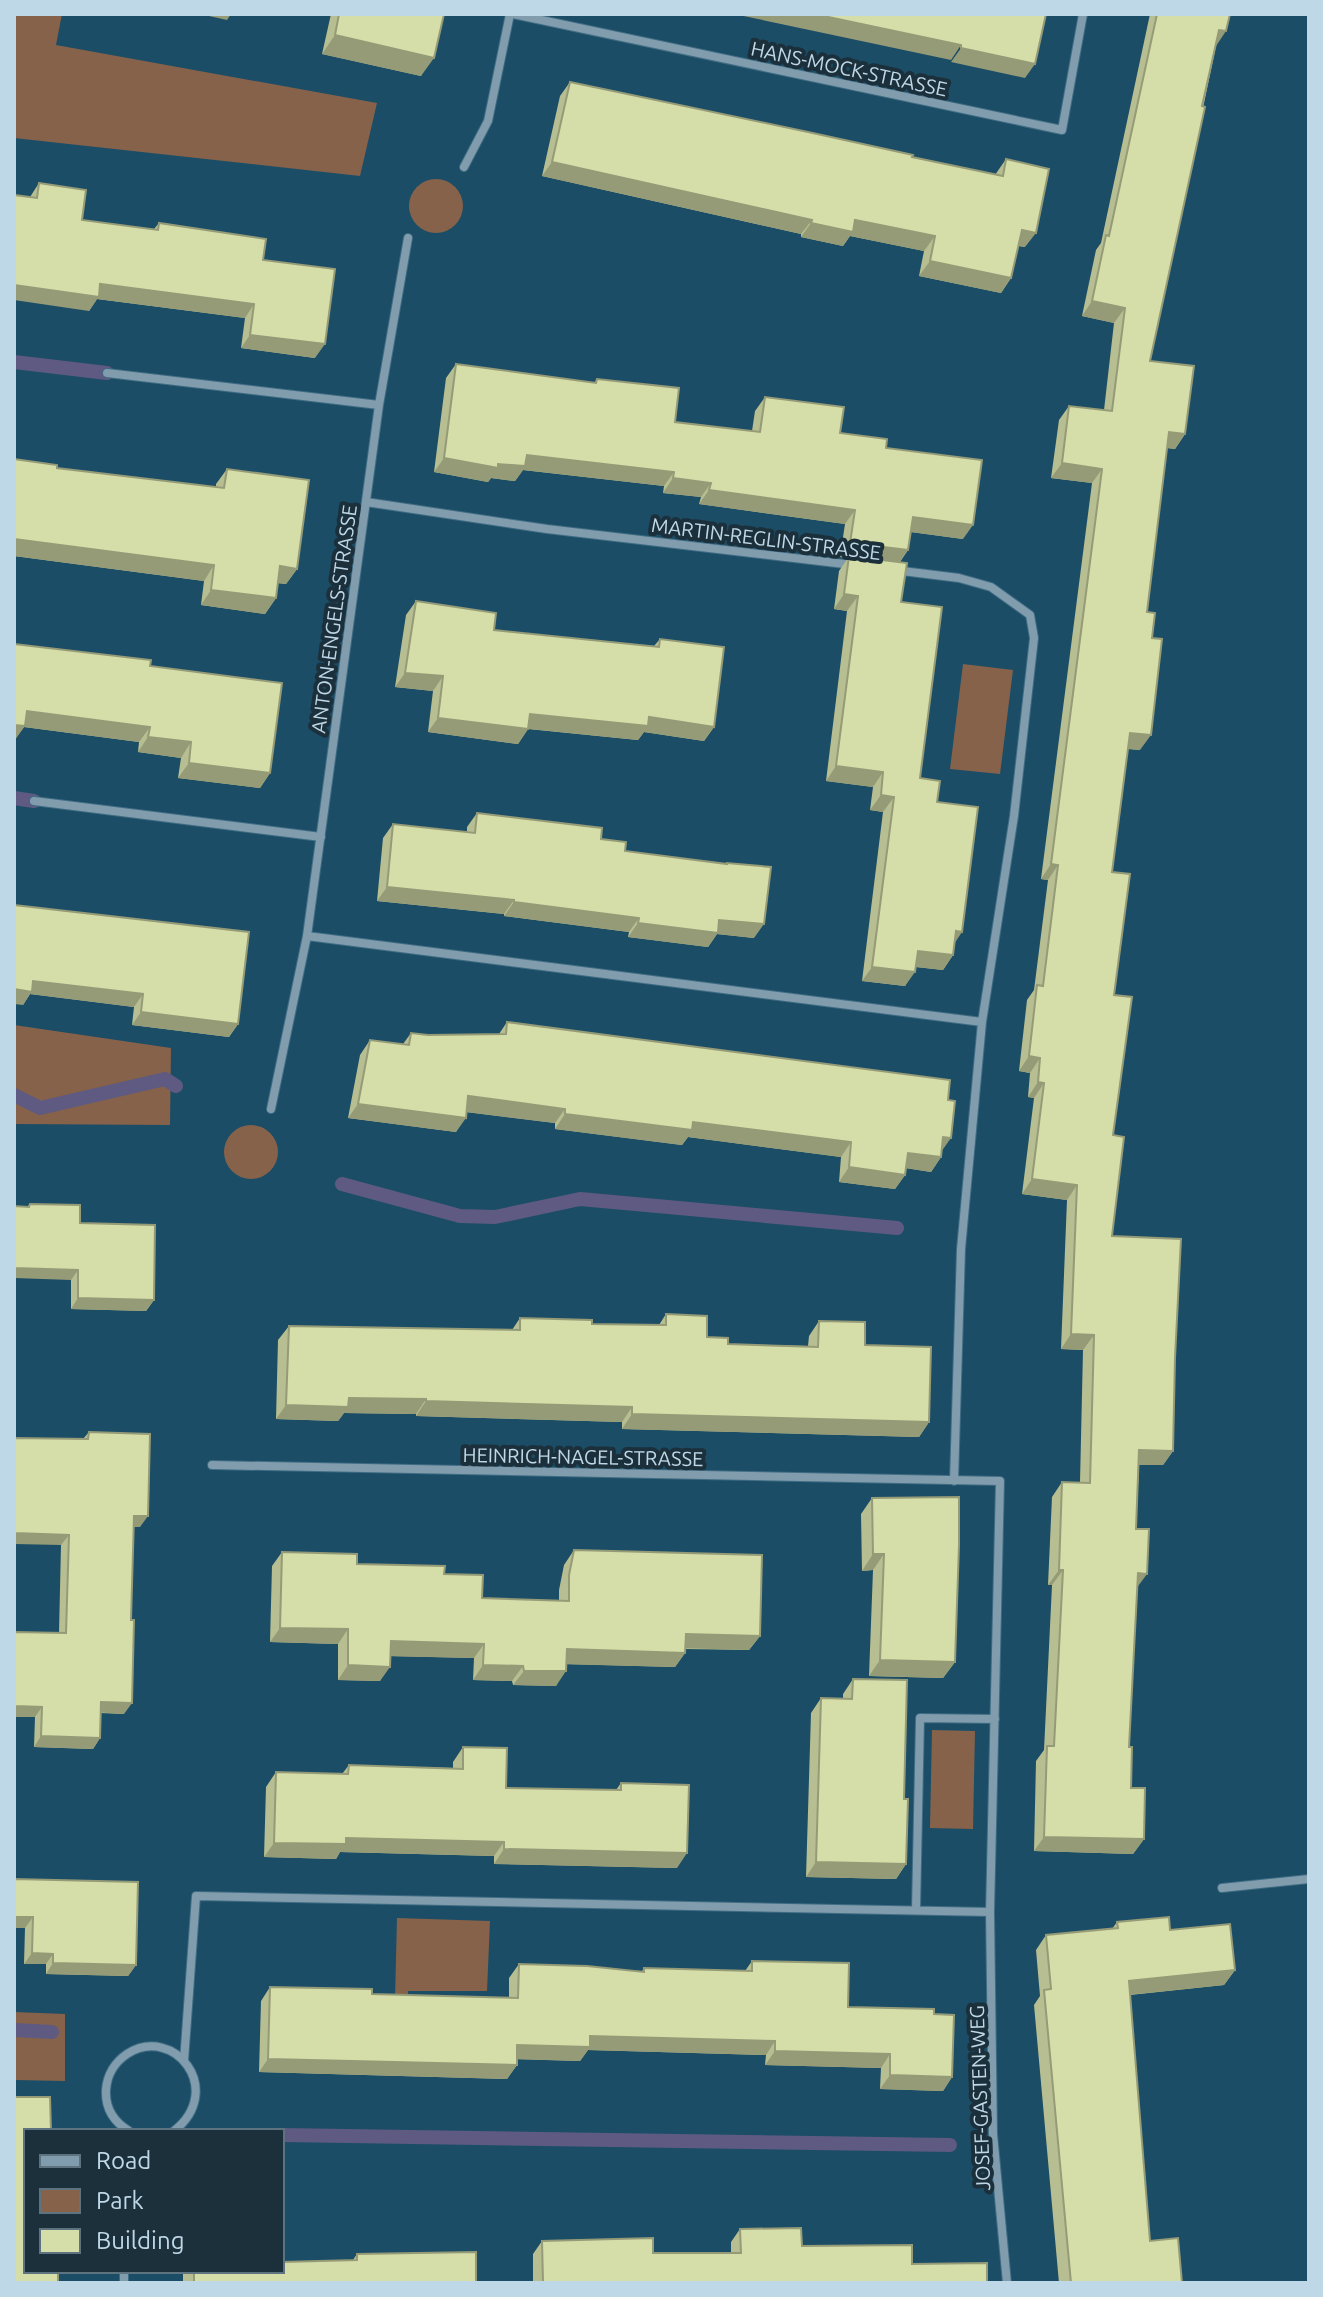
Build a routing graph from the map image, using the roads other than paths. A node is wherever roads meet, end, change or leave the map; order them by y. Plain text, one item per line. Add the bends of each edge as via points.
1 (511, 14) edge
2 (1083, 14) edge
3 (464, 167) dead end
4 (408, 238) dead end
5 (107, 373) dead end
6 (379, 405) junction
7 (366, 502) junction
8 (864, 567) edge
9 (880, 569) edge
10 (34, 801) dead end
11 (321, 837) junction
12 (307, 936) junction
13 (982, 1022) junction
14 (271, 1109) dead end
15 (212, 1465) dead end
16 (954, 1481) junction
17 (995, 1719) junction
18 (1309, 1879) edge
19 (1222, 1888) dead end
20 (916, 1910) junction
21 (990, 1912) junction
22 (184, 2061) junction
23 (123, 2129) edge
24 (176, 2129) edge
25 (1007, 2283) edge

1 - 2 street, HANS-MOCK-STRASSE via 1062,130
1 - 3 street via 488,121
4 - 6 street, ANTON-ENGELS-STRASSE
5 - 6 street
6 - 7 street, ANTON-ENGELS-STRASSE
7 - 8 street, MARTIN-REGLIN-STRASSE
7 - 11 street, ANTON-ENGELS-STRASSE
9 - 13 street, MARTIN-REGLIN-STRASSE via 991,587 1030,615 1034,638 1014,816
10 - 11 street
11 - 12 street, ANTON-ENGELS-STRASSE
12 - 13 street
12 - 14 street, ANTON-ENGELS-STRASSE
13 - 16 street, MARTIN-REGLIN-STRASSE via 961,1245
15 - 16 street, HEINRICH-NAGEL-STRASSE
16 - 17 street, HEINRICH-NAGEL-STRASSE via 1000,1481
17 - 20 street via 920,1718
17 - 21 street, HEINRICH-NAGEL-STRASSE
18 - 19 street
20 - 21 street
20 - 22 street via 196,1896
21 - 25 street, JOSEF-GASTEN-WEG via 993,2134
22 - 23 street via 151,2046 119,2059 106,2085 106,2099
22 - 24 street via 196,2090 194,2106

